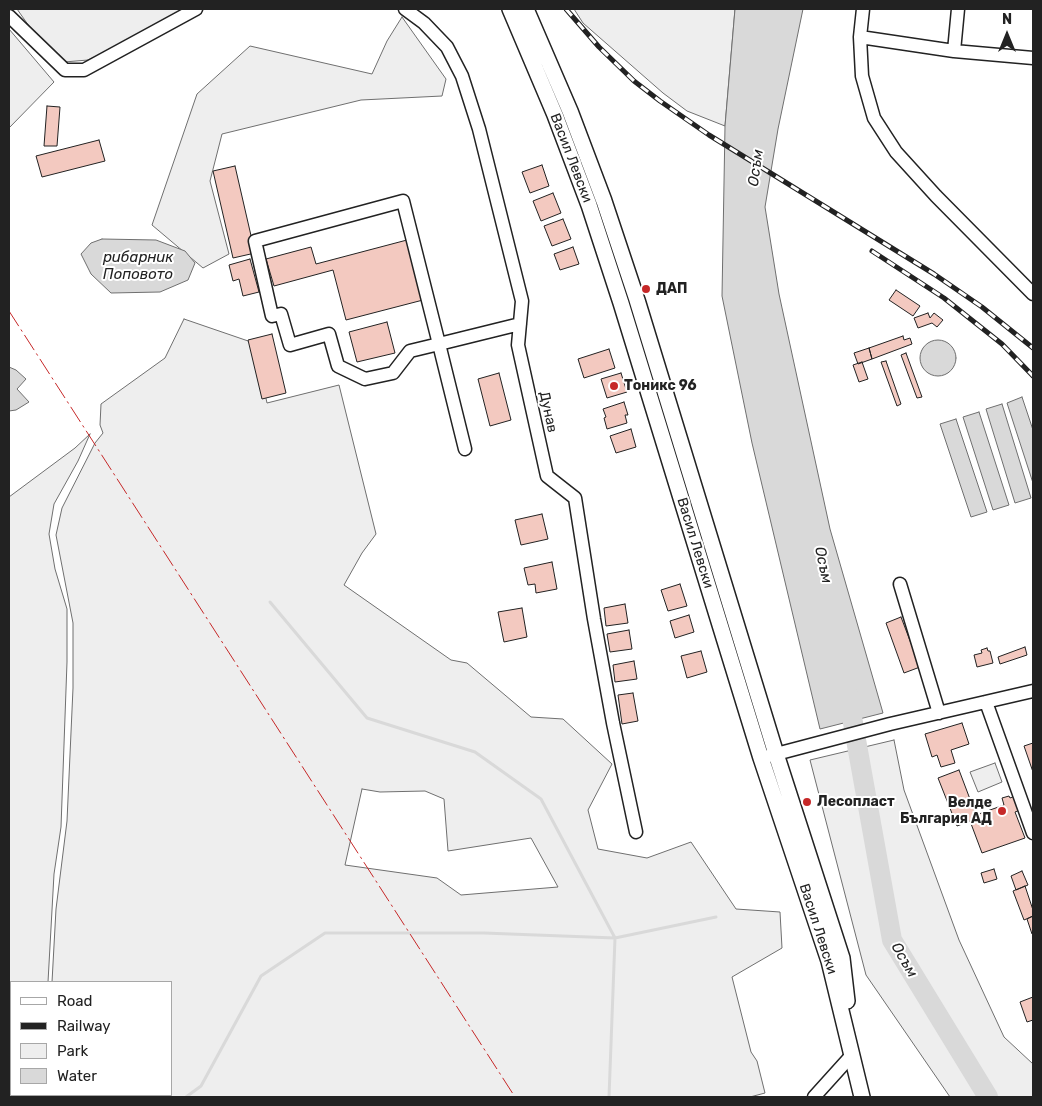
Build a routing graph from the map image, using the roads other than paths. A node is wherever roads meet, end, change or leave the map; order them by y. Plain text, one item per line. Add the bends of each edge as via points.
1 (196, 9) edge
2 (405, 9) edge
3 (510, 9) edge
4 (526, 9) edge
5 (863, 9) edge
6 (958, 9) edge
7 (9, 16) edge
8 (860, 37) junction
9 (954, 51) junction
10 (1033, 58) edge
11 (1033, 294) edge
12 (520, 324) junction
13 (440, 344) junction
14 (465, 449) dead end
15 (900, 584) dead end
16 (1033, 691) edge
17 (986, 702) junction
18 (939, 713) junction
19 (776, 754) junction
20 (761, 758) junction
21 (636, 832) dead end
22 (1033, 832) edge
23 (851, 1056) junction
24 (860, 1091) edge
25 (814, 1097) edge

1 - 7 street via 84,70 65,70
2 - 12 street, Дунав via 447,47 462,76 479,129 522,301
3 - 20 main road, Васил Левски via 589,205
4 - 19 main road, Васил Левски via 570,111 607,210
5 - 8 street
6 - 9 street
8 - 9 street
8 - 11 street via 862,76 874,118 896,152
9 - 10 street
12 - 13 street
12 - 21 street, Дунав via 518,345 547,476 575,498 594,619
13 - 13 street via 403,201 254,242 272,316 282,314 290,345 329,334 338,366 365,378 393,373 410,351
13 - 14 street
15 - 18 street
16 - 17 street
17 - 18 street
17 - 22 street
18 - 19 street
19 - 20 street
19 - 24 main road, Васил Левски via 842,958
20 - 23 main road, Васил Левски via 829,961
23 - 24 main road, Васил Левски
23 - 25 street

